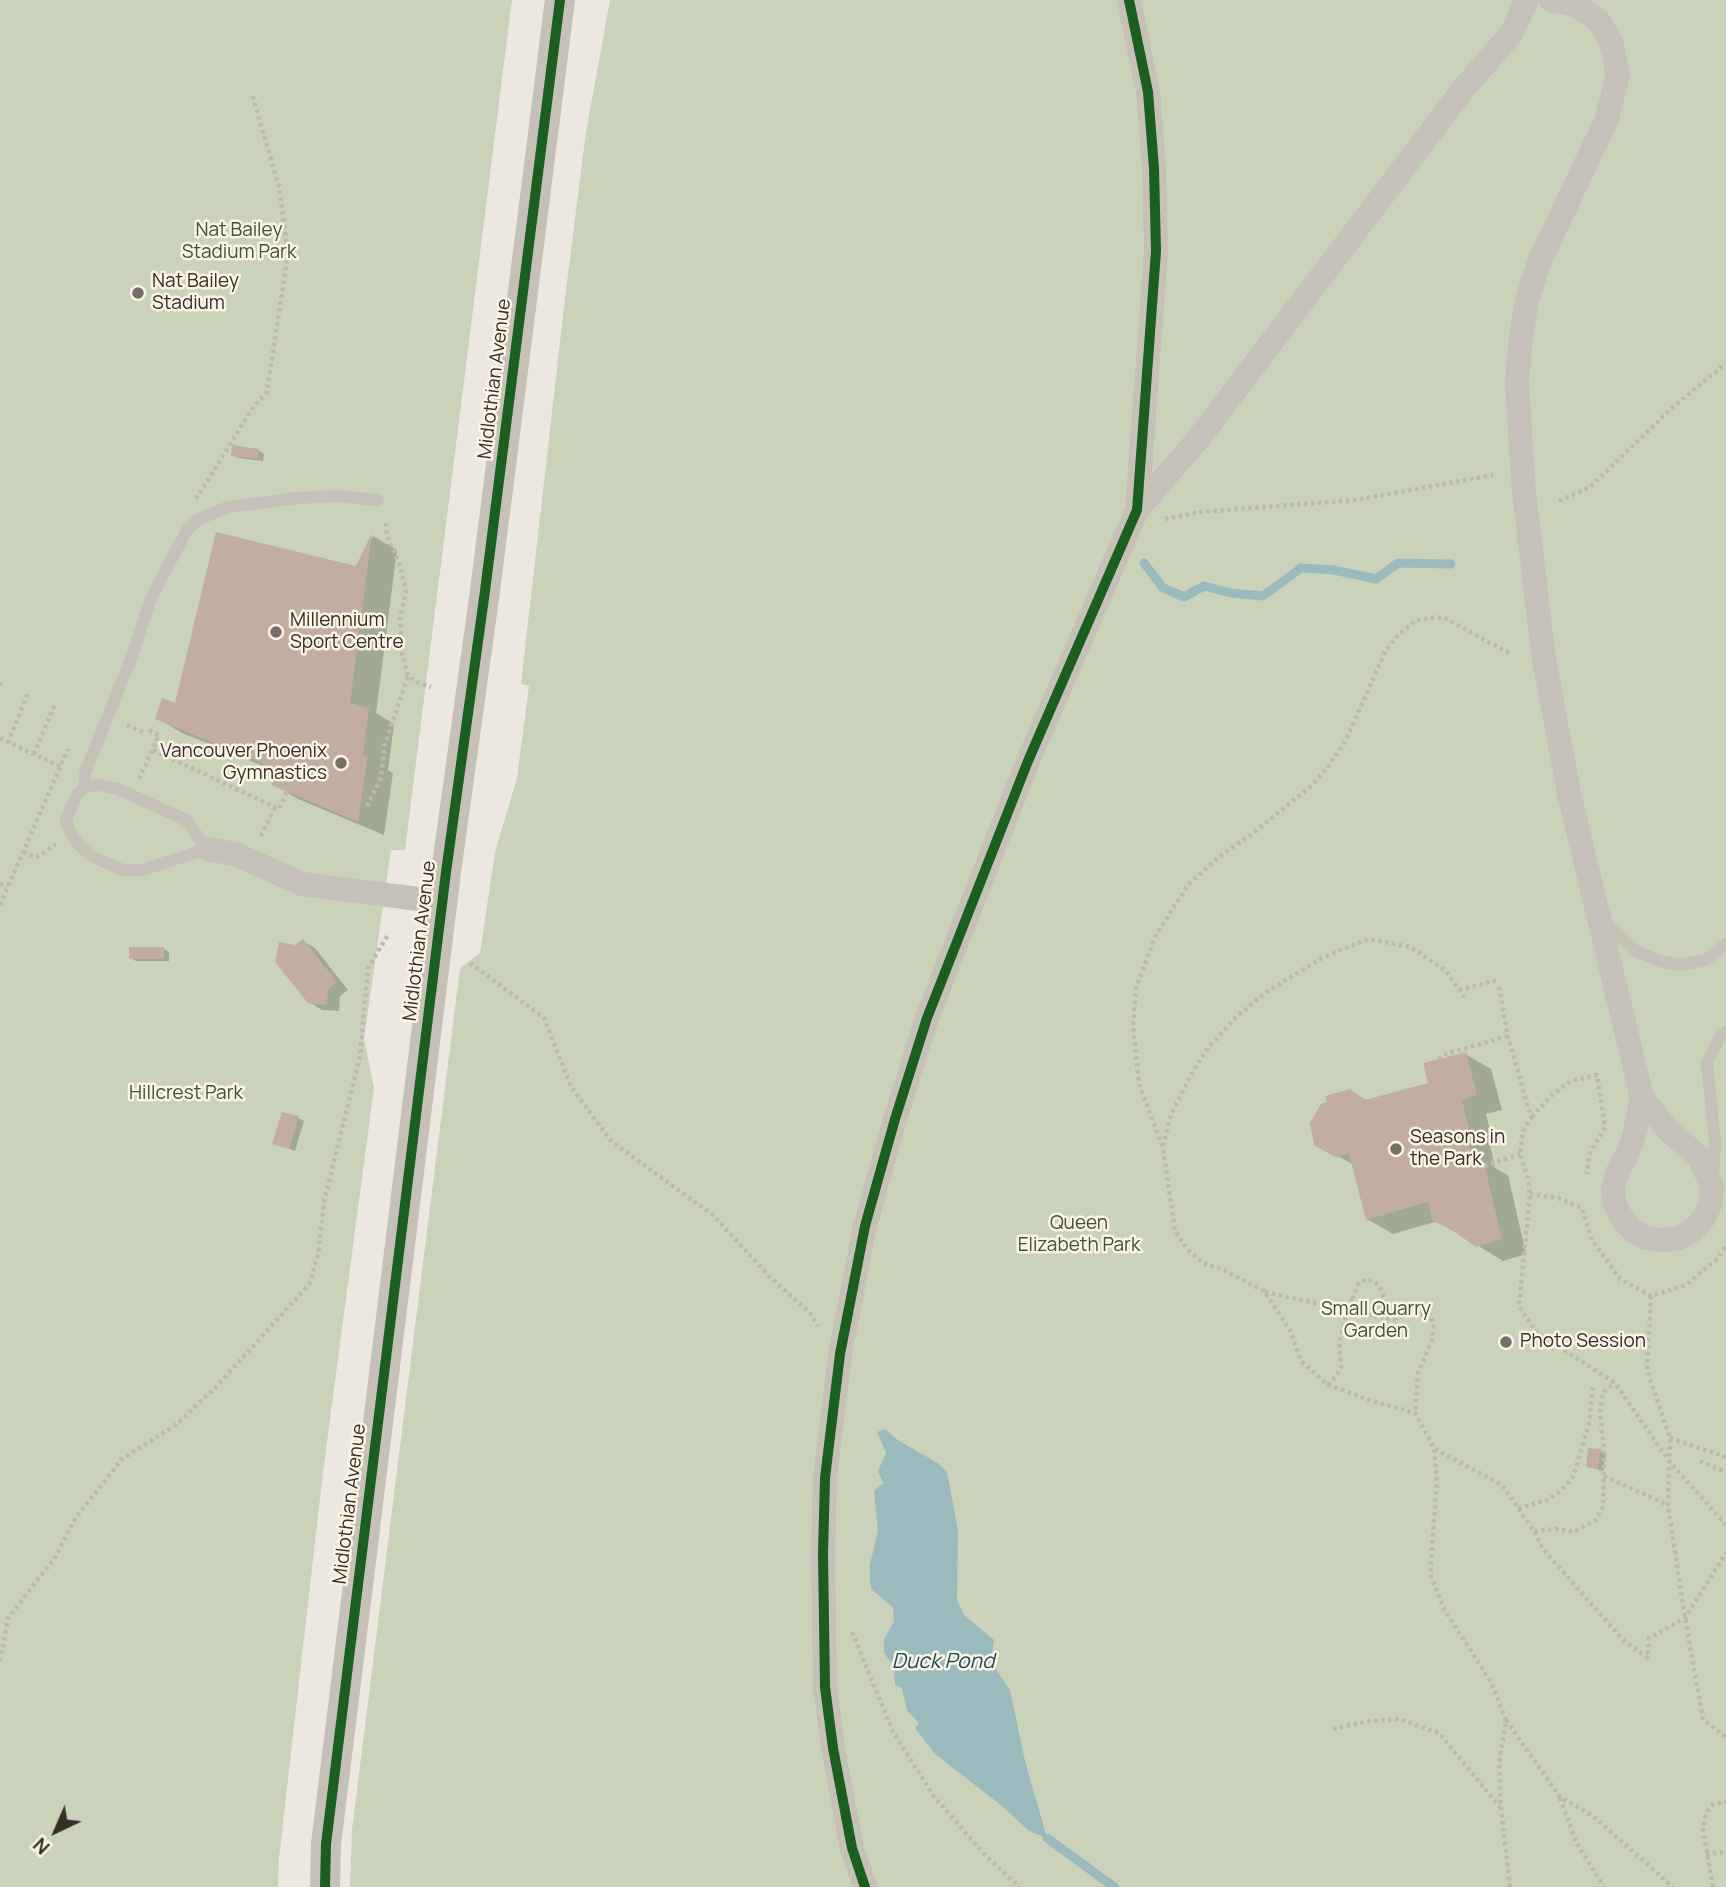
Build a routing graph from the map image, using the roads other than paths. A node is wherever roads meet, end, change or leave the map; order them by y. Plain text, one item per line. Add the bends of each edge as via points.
1 (560, 0) edge
2 (1129, 0) edge
3 (1527, 0) edge
4 (1551, 0) edge
5 (378, 500) dead end
6 (1137, 510) junction
7 (85, 786) junction
8 (207, 849) junction
9 (442, 902) junction
10 (1599, 916) junction
11 (1726, 944) edge
12 (1726, 1032) edge
13 (1642, 1098) junction
14 (1712, 1186) junction
15 (325, 1887) edge
16 (865, 1887) edge

1 - 9 street, Midlothian Avenue
2 - 6 street via 1148,92 1156,251
3 - 6 street via 1511,34 1464,88 1199,438
4 - 10 street via 1575,5 1598,19 1611,41 1618,75 1607,119 1540,260 1527,300 1517,383 1524,493 1544,659 1569,793
5 - 7 lane via 323,497 228,507 199,519 187,530 151,598 85,773
6 - 16 street via 1028,761 927,1018 865,1226 840,1354 825,1478 823,1553 825,1687 832,1748
7 - 8 lane via 118,789 186,820
7 - 8 lane via 66,820 80,848 93,857 123,870 142,870
8 - 9 street via 235,854 302,884
9 - 15 street, Midlothian Avenue via 326,1844
10 - 11 lane via 1636,951 1659,961 1680,965 1706,960
10 - 13 street
12 - 14 lane via 1707,1062 1715,1143
13 - 14 street via 1668,1130 1699,1157
13 - 14 street via 1634,1136 1614,1186 1621,1217 1646,1238 1679,1238 1704,1218

